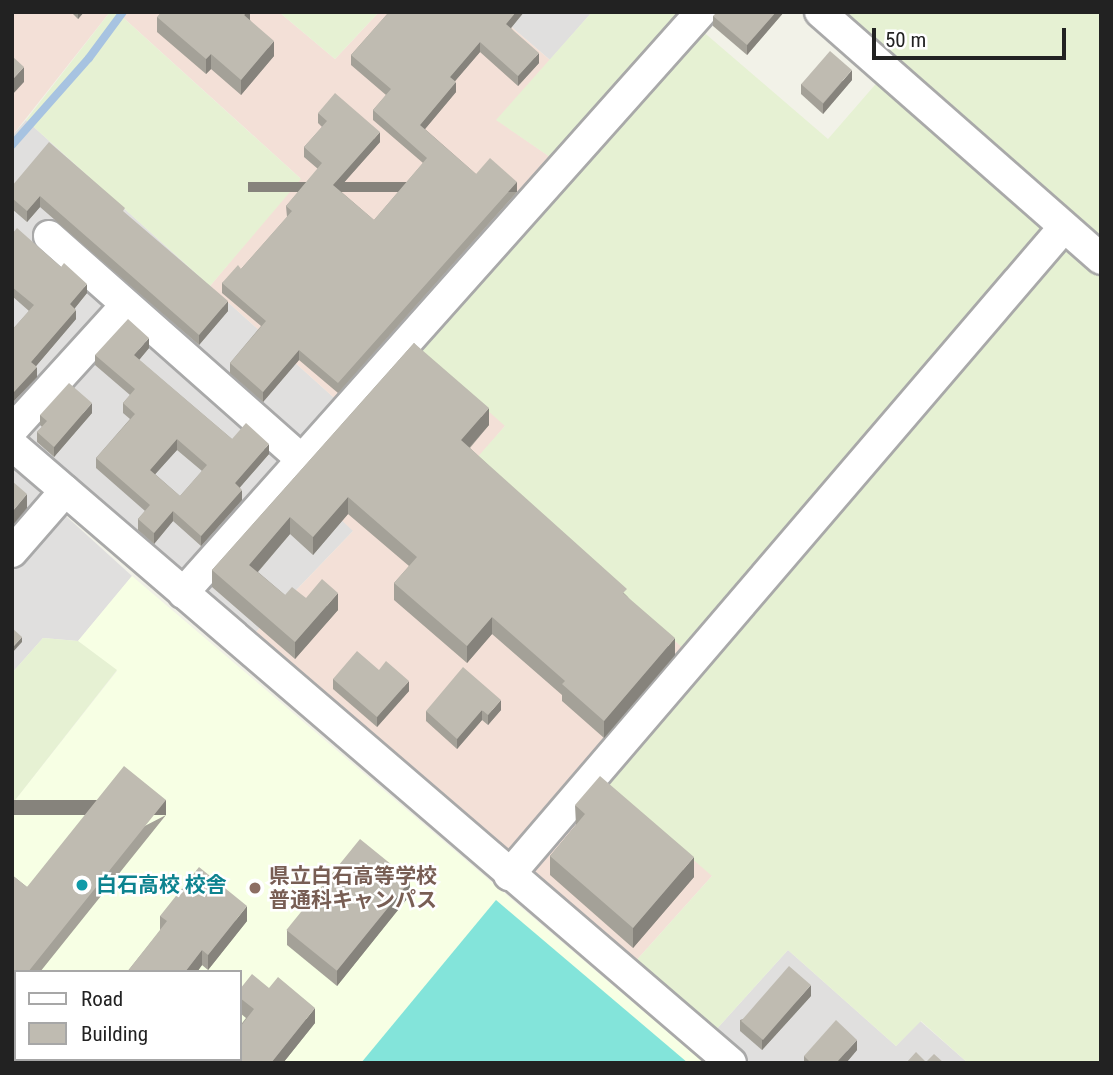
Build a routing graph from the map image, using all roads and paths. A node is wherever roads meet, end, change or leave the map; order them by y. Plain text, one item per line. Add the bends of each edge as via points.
1 (701, 12) edge
2 (820, 12) edge
3 (1064, 228) junction
4 (49, 236) dead end
5 (1101, 259) edge
6 (125, 306) junction
7 (12, 430) edge
8 (12, 445) edge
9 (302, 460) junction
10 (65, 491) junction
11 (12, 551) edge
12 (183, 593) junction
13 (509, 875) junction
14 (731, 1063) edge

1 - 9 street
2 - 3 street
3 - 5 street
3 - 13 street
4 - 6 street
6 - 7 street
6 - 9 street
8 - 10 street
9 - 12 street
10 - 11 street
10 - 12 street
12 - 13 street
13 - 14 street

